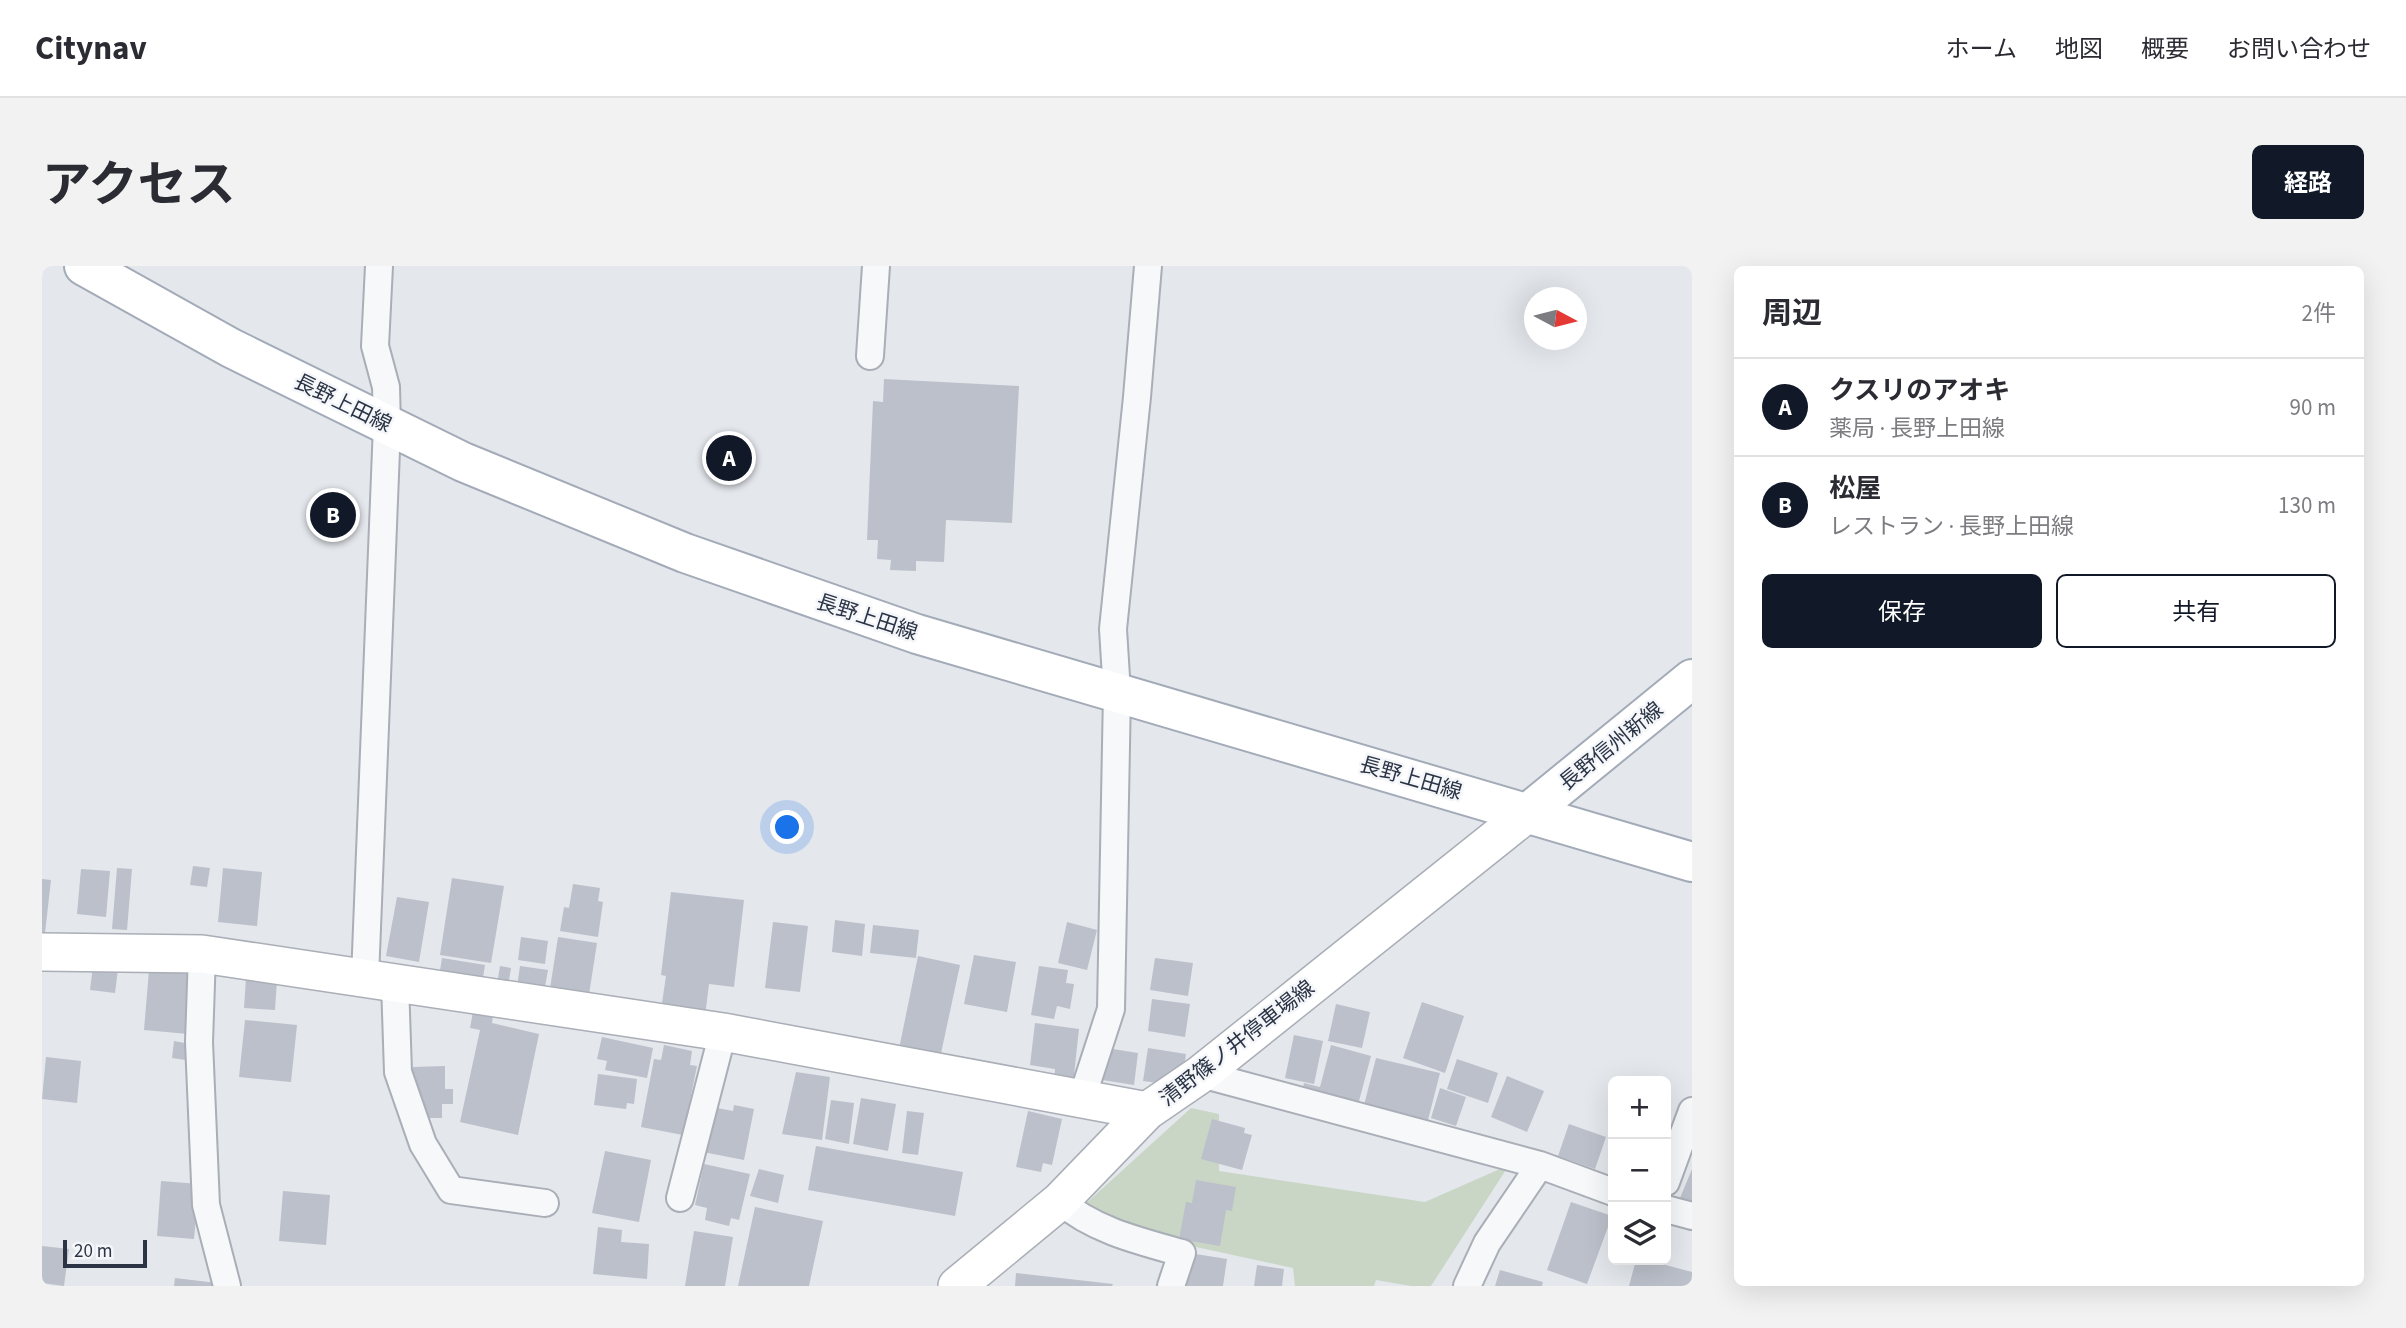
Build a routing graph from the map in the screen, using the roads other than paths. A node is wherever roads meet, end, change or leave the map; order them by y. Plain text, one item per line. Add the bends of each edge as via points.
1 (84, 266) edge
2 (379, 266) edge
3 (876, 266) edge
4 (1148, 266) edge
5 (870, 356) dead end
6 (387, 425) junction
7 (1692, 679) edge
8 (1117, 693) junction
9 (1529, 812) junction
10 (1692, 862) edge
11 (42, 952) edge
12 (202, 954) junction
13 (380, 981) junction
14 (723, 1032) junction
15 (1201, 1074) junction
16 (1082, 1098) junction
17 (1147, 1111) junction
18 (1692, 1111) edge
19 (1540, 1165) junction
20 (1671, 1168) edge
21 (1608, 1190) edge
22 (680, 1198) dead end
23 (1060, 1200) junction
24 (545, 1203) dead end
25 (1671, 1210) edge
26 (1692, 1216) edge
27 (227, 1286) edge
28 (957, 1286) edge
29 (1171, 1286) edge
30 (1467, 1286) edge

1 - 6 main road, 長野上田線 via 231,348
2 - 6 street via 375,346 386,387
3 - 5 street
4 - 8 street via 1113,629
6 - 8 main road, 長野上田線 via 463,462 674,549 917,634
6 - 13 street
7 - 9 main road, 長野信州新線
8 - 9 main road, 長野上田線
8 - 16 street via 1111,1009
9 - 10 main road, 長野上田線
9 - 15 street, 清野篠ノ井停車場線
11 - 12 street
12 - 13 street
12 - 27 street via 199,1042 206,1205
13 - 14 street
13 - 24 street via 398,1072 423,1144 451,1190
14 - 16 street
14 - 22 street
15 - 17 street, 清野篠ノ井停車場線
15 - 19 street
16 - 17 street
17 - 23 street, 清野篠ノ井停車場線
18 - 20 street
19 - 21 street
19 - 30 street via 1487,1243
23 - 28 street, 清野篠ノ井停車場線
23 - 29 street via 1076,1215 1182,1253
25 - 26 street

